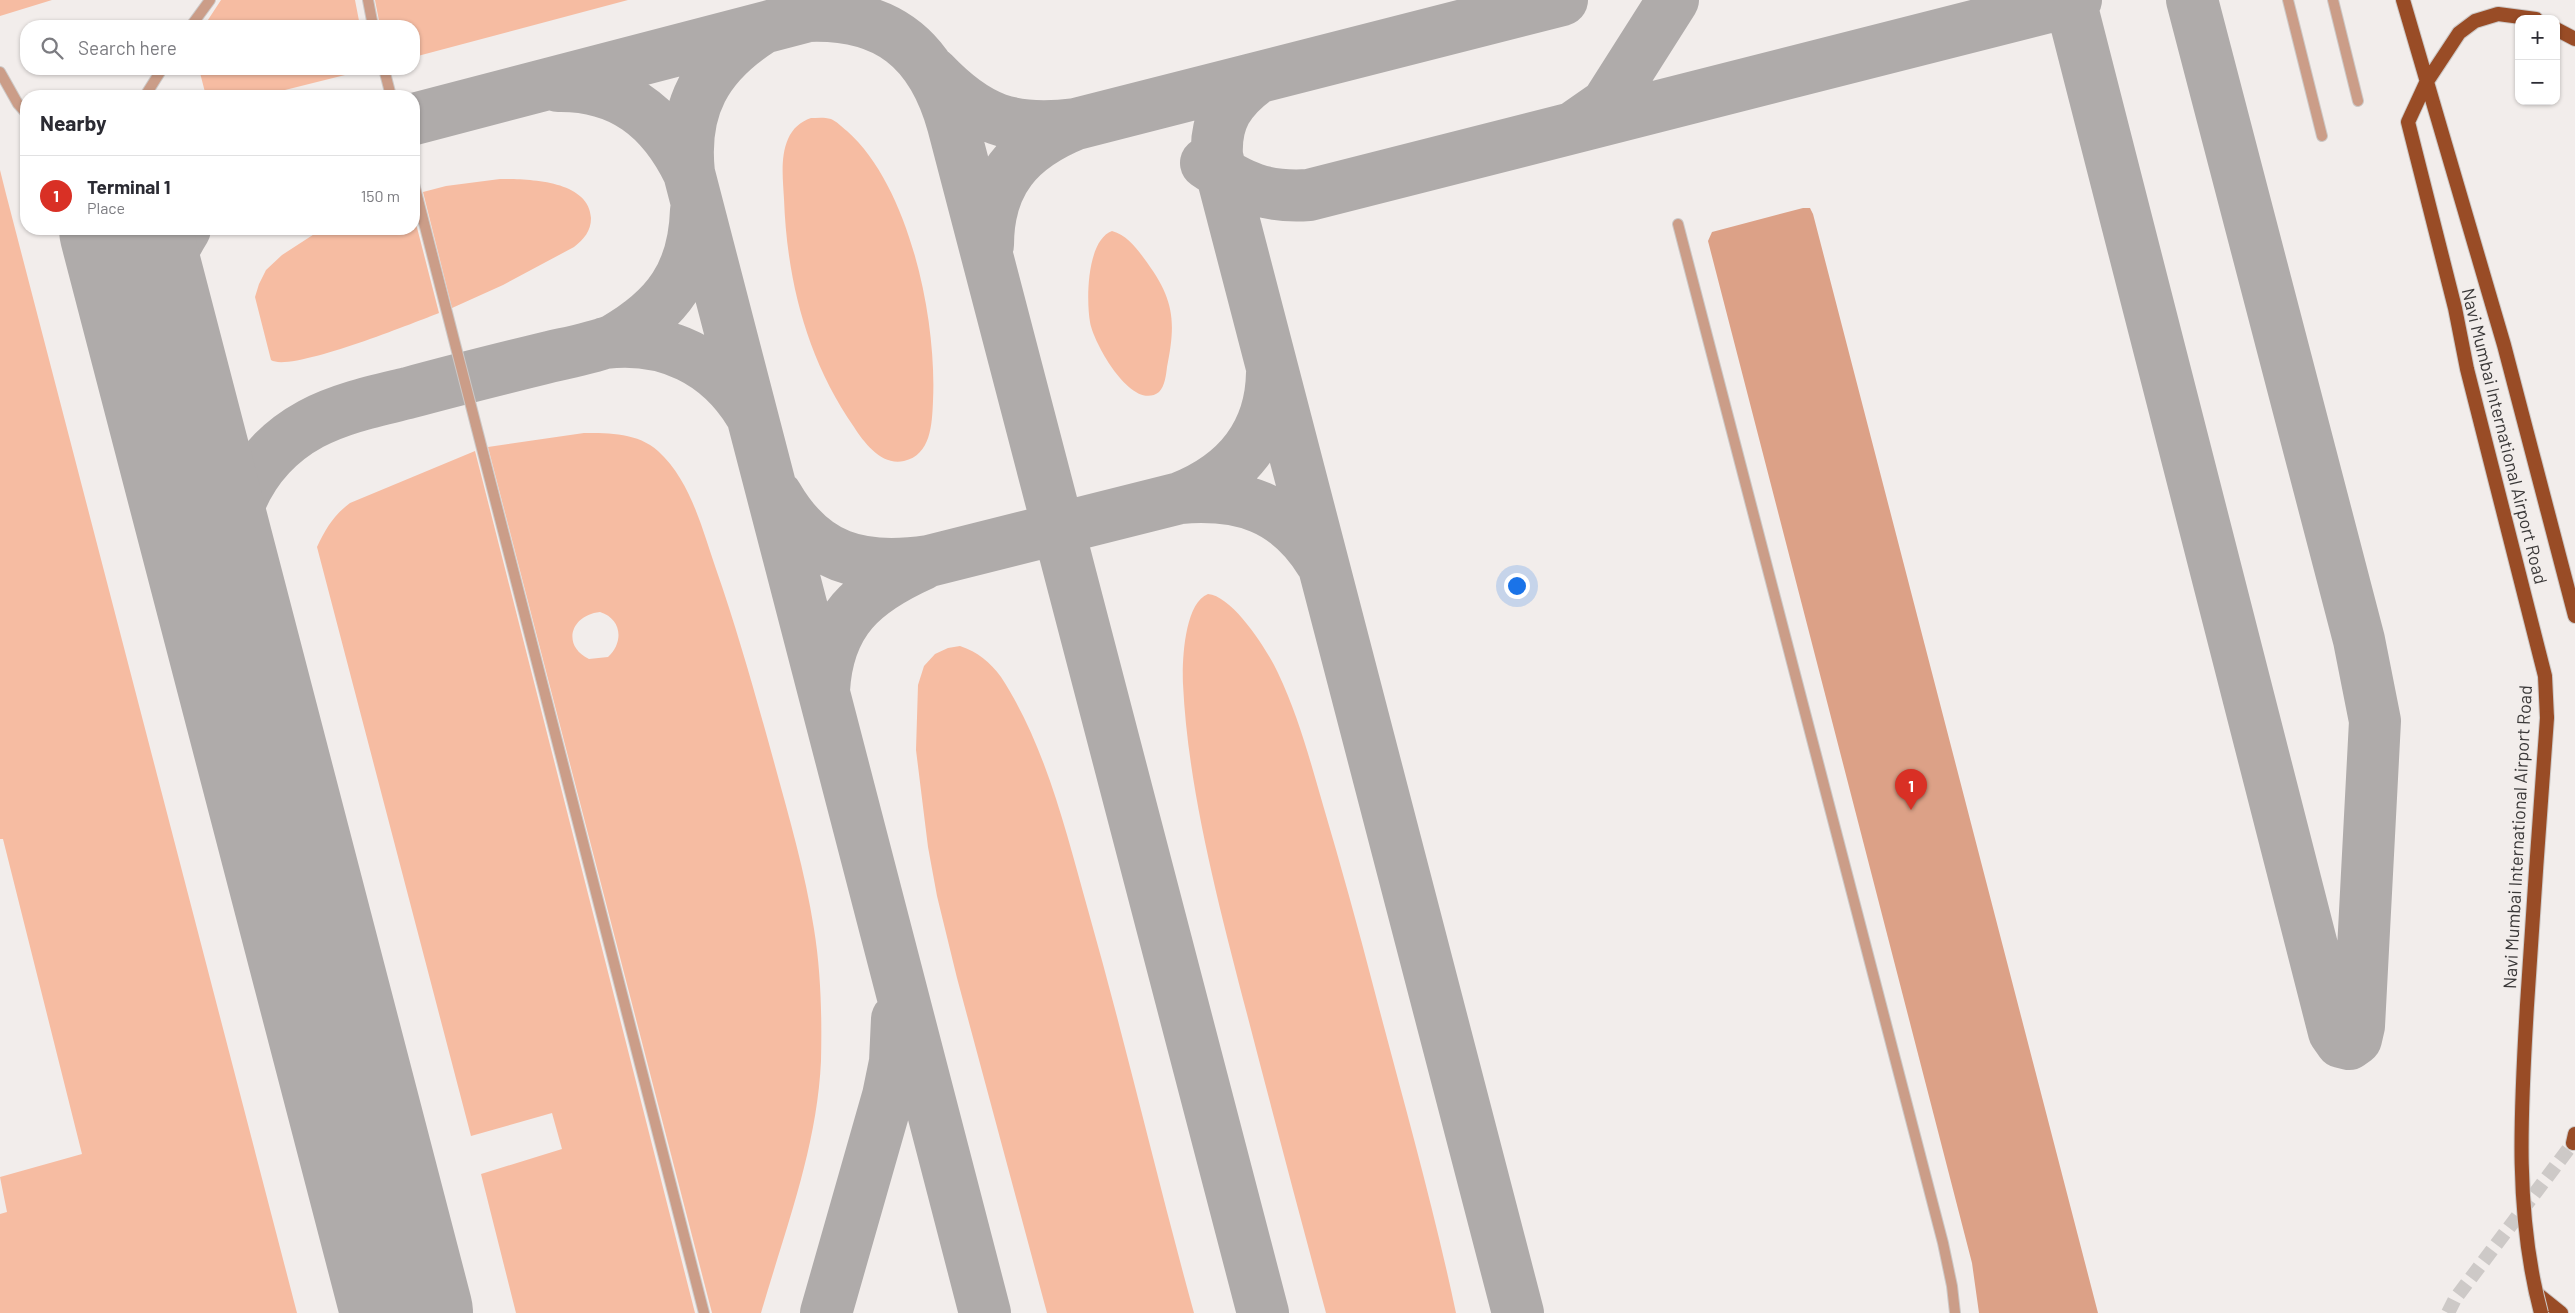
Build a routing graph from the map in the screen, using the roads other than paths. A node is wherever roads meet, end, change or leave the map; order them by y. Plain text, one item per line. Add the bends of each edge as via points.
1 (210, 0) edge
2 (368, 0) edge
3 (2288, 0) edge
4 (2334, 0) edge
5 (2403, 0) edge
6 (2515, 16) edge
7 (195, 20) edge
8 (373, 20) edge
9 (2560, 31) edge
10 (2575, 38) edge
11 (0, 72) edge
12 (158, 75) edge
13 (386, 75) edge
14 (2426, 83) junction
15 (148, 90) edge
16 (389, 90) edge
17 (2358, 101) dead end
18 (20, 106) edge
19 (2322, 136) dead end
20 (420, 207) edge
21 (1678, 224) dead end
22 (2575, 616) edge
23 (2536, 1293) junction
24 (704, 1313) edge
25 (1954, 1313) edge
26 (2541, 1313) edge
27 (2561, 1313) edge

1 - 7 lane
2 - 8 lane
3 - 19 lane
4 - 17 lane
5 - 14 highway, Navi Mumbai International Airport Road
6 - 14 highway via 2498,14 2475,21 2459,33
9 - 10 highway
11 - 18 lane
12 - 15 lane
13 - 16 lane
14 - 22 highway, Navi Mumbai International Airport Road via 2504,345
14 - 23 highway, Navi Mumbai International Airport Road, bridge via 2408,122 2545,676 2547,718 2531,931 2521,1131 2526,1240
20 - 24 lane
21 - 25 lane via 1943,1243
23 - 26 highway, Navi Mumbai International Airport Road, bridge
23 - 27 highway

